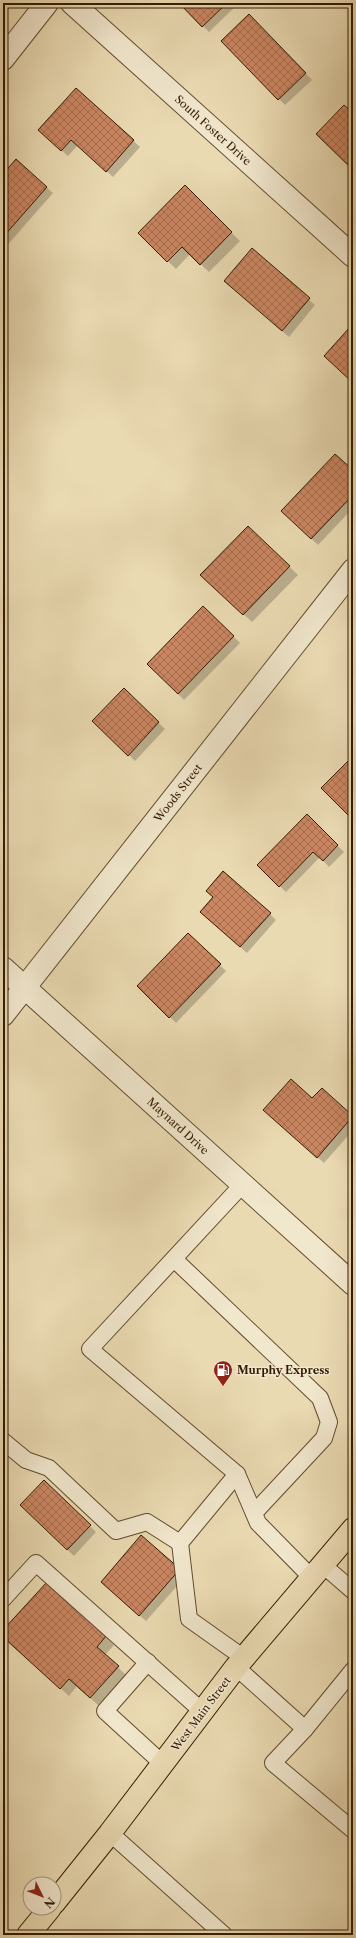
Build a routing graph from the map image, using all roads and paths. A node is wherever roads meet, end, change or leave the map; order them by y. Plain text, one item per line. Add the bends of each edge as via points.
1 (47, 3) edge
2 (72, 3) edge
3 (3, 59) edge
4 (353, 256) edge
5 (353, 570) edge
6 (3, 968) edge
7 (25, 988) junction
8 (3, 1015) edge
9 (243, 1184) junction
10 (174, 1259) junction
11 (353, 1284) edge
12 (3, 1441) edge
13 (237, 1474) junction
14 (254, 1513) junction
15 (353, 1529) edge
16 (180, 1543) junction
17 (317, 1572) junction
18 (353, 1591) edge
19 (3, 1599) edge
20 (148, 1662) junction
21 (240, 1663) junction
22 (353, 1670) edge
23 (203, 1712) junction
24 (305, 1729) junction
25 (163, 1764) junction
26 (353, 1830) edge
27 (110, 1833) junction
28 (62, 1893) edge
29 (43, 1916) edge
30 (28, 1935) edge
31 (224, 1935) edge

1 - 3 street
2 - 4 street, South Foster Drive
5 - 7 street, Woods Street
6 - 7 street, Maynard Drive
7 - 8 street, Woods Street
7 - 9 street, Maynard Drive
9 - 10 lane
9 - 11 street, Maynard Drive
10 - 13 lane via 90,1350
10 - 14 lane via 320,1398 329,1422 324,1438
12 - 16 lane via 26,1460 49,1468 116,1531 147,1522
13 - 14 lane
13 - 16 lane
14 - 17 lane via 258,1523
15 - 17 main road, West Main Street
16 - 21 lane via 189,1619
17 - 18 lane
17 - 21 main road, West Main Street
19 - 20 lane via 36,1563
20 - 23 lane
20 - 25 lane via 105,1710
21 - 23 main road, West Main Street
21 - 24 lane
22 - 24 lane
23 - 25 main road, West Main Street
24 - 26 lane via 273,1763
25 - 27 main road, West Main Street
27 - 28 main road, West Main Street
27 - 31 lane
29 - 30 main road

